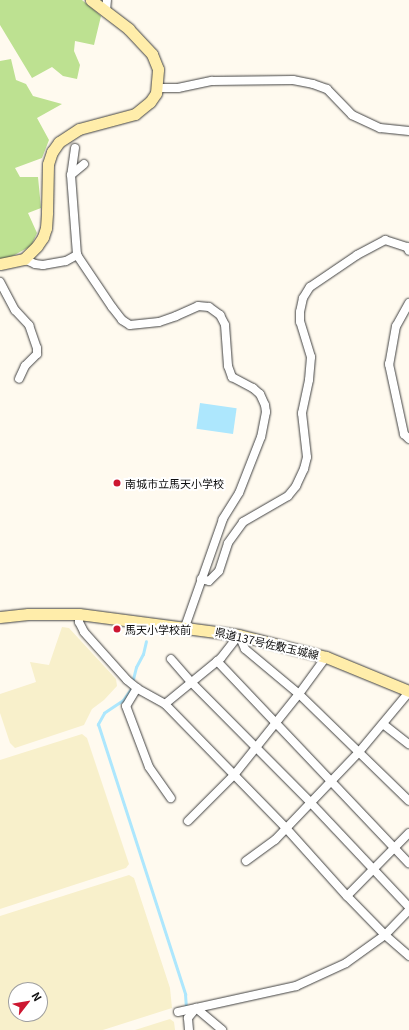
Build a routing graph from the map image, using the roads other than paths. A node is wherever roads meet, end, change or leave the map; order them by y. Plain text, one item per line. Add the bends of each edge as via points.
1 (91, 0) edge
2 (107, 0) edge
3 (106, 11) junction
4 (157, 88) junction
5 (409, 131) edge
6 (75, 148) dead end
7 (84, 164) dead end
8 (71, 175) junction
9 (409, 250) edge
10 (77, 255) junction
11 (24, 259) junction
12 (0, 264) edge
13 (0, 282) edge
14 (409, 306) edge
15 (19, 379) dead end
16 (409, 440) edge
17 (201, 579) junction
18 (79, 614) junction
19 (0, 617) edge
20 (185, 627) junction
21 (239, 635) junction
22 (326, 657) junction
23 (171, 659) dead end
24 (217, 661) junction
25 (191, 682) junction
26 (137, 688) junction
27 (409, 691) edge
28 (299, 694) junction
29 (165, 704) junction
30 (275, 723) junction
31 (383, 724) junction
32 (409, 744) edge
33 (255, 747) junction
34 (359, 752) junction
35 (234, 775) junction
36 (331, 780) junction
37 (171, 798) dead end
38 (409, 801) edge
39 (310, 802) junction
40 (188, 821) dead end
41 (285, 828) junction
42 (409, 833) edge
43 (394, 847) junction
44 (246, 861) dead end
45 (409, 863) edge
46 (373, 869) junction
47 (347, 896) junction
48 (409, 909) edge
49 (385, 935) junction
50 (409, 956) edge
51 (196, 1008) junction
52 (178, 1012) dead end
53 (189, 1030) edge
54 (222, 1030) edge

1 - 3 main road
2 - 3 street
3 - 4 main road via 152,54 158,69
4 - 5 street via 178,88 212,81 293,80 327,89 352,115 380,128
4 - 11 main road via 150,102 134,114 79,129 59,142 48,164 46,228 37,246
6 - 8 street
7 - 8 street
8 - 10 street
9 - 17 street via 385,240 357,255 310,288 303,298 300,322 311,357 302,413 306,456 304,469 288,496 243,522 228,542 219,571 209,581
10 - 11 street via 66,261 43,265
10 - 17 street via 112,308 130,325 159,322 198,306 209,307 220,315 225,325 228,366 232,377 253,388 260,394 265,405 261,437 239,493 223,519
11 - 12 main road
13 - 15 street via 15,310 29,325 37,348 37,354 25,366
14 - 16 street via 396,326 389,364 404,434
17 - 20 street
18 - 19 main road, 県道137号佐敷玉城線
18 - 20 main road, 県道137号佐敷玉城線
18 - 26 street via 84,632
20 - 21 main road, 県道137号佐敷玉城線
21 - 22 main road, 県道137号佐敷玉城線
21 - 24 street
21 - 28 street via 245,649
22 - 27 main road, 県道137号佐敷玉城線
22 - 28 street
23 - 25 street
24 - 25 street
24 - 30 street
25 - 29 street
25 - 33 street
26 - 29 street
26 - 37 street via 126,706 149,767
27 - 31 street
28 - 30 street
28 - 34 street
29 - 35 street
30 - 33 street
30 - 36 street
31 - 32 street
31 - 34 street
33 - 35 street
33 - 39 street
34 - 36 street
34 - 38 street
35 - 40 street
35 - 41 street
36 - 39 street
36 - 43 street
39 - 41 street
39 - 46 street
41 - 44 street via 275,840
41 - 47 street
42 - 43 street
43 - 45 street
43 - 46 street
46 - 47 street
46 - 48 street
47 - 49 street
48 - 49 street
49 - 50 street
49 - 51 street via 346,963 296,986
51 - 52 street
51 - 53 street via 188,1018
51 - 54 street

